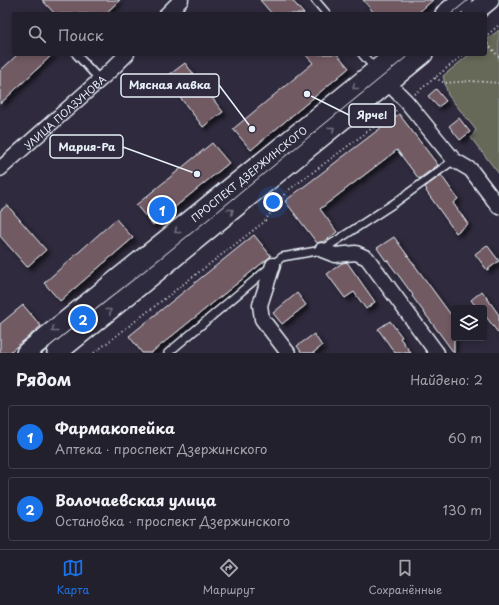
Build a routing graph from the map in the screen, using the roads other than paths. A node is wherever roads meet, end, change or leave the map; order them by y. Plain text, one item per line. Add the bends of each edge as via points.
1 (181, 0) edge
2 (315, 0) edge
3 (462, 0) edge
4 (489, 0) edge
5 (169, 12) edge
6 (325, 12) edge
7 (447, 12) edge
8 (474, 12) edge
9 (78, 56) edge
10 (125, 56) edge
11 (364, 56) edge
12 (395, 56) edge
13 (419, 56) edge
14 (382, 77) junction
15 (100, 80) junction
16 (454, 160) junction
17 (1, 166) edge
18 (499, 206) edge
19 (322, 250) junction
20 (273, 265) junction
21 (26, 353) edge
22 (57, 353) edge
23 (168, 353) edge
24 (288, 353) edge
25 (437, 353) edge

1 - 5 street
2 - 6 lane
3 - 7 main road
4 - 8 main road
9 - 15 lane
10 - 15 street, УЛИЦА ПОЛЗУНОВА
11 - 14 lane
12 - 14 main road, ПРОСПЕКТ ДЗЕРЖИНСКОГО
13 - 14 main road, ПРОСПЕКТ ДЗЕРЖИНСКОГО
14 - 16 street via 406,101
14 -> 21 main road, ПРОСПЕКТ ДЗЕРЖИНСКОГО
22 -> 14 main road, ПРОСПЕКТ ДЗЕРЖИНСКОГО
15 - 17 street, УЛИЦА ПОЛЗУНОВА
16 - 18 street via 471,170
16 - 19 lane via 396,202
19 - 20 lane via 282,257
19 - 25 street via 335,255 356,253 366,258
20 - 23 lane
20 - 24 street via 260,305 262,319

